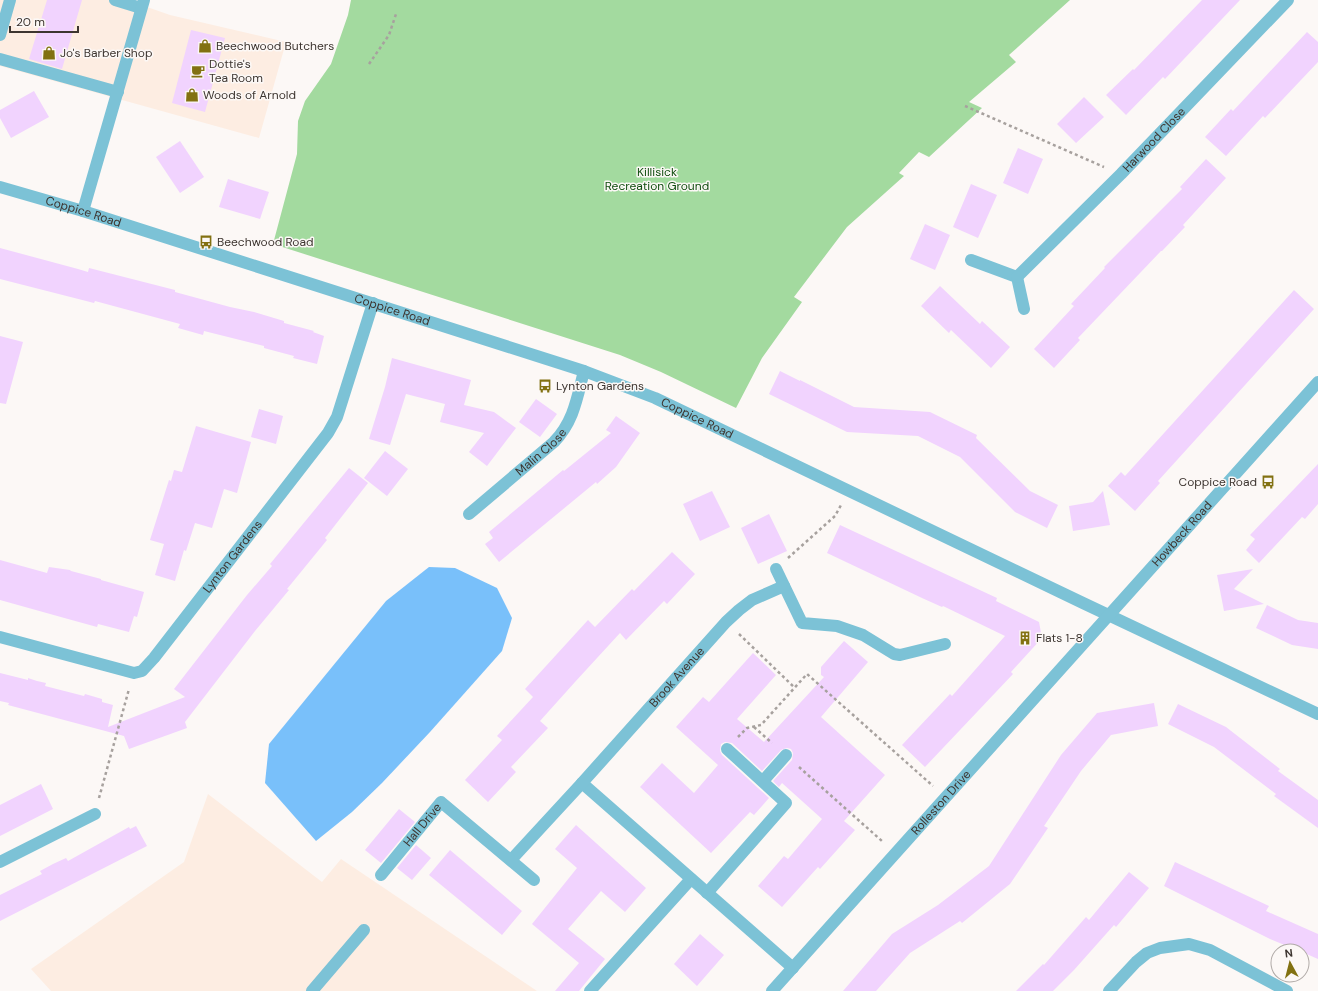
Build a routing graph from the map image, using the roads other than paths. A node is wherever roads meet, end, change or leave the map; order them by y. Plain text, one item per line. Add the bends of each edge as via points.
1 (10, 0) edge
2 (115, 0) edge
3 (1288, 0) edge
4 (143, 4) edge
5 (0, 35) edge
6 (0, 59) edge
7 (118, 92) junction
8 (0, 187) edge
9 (83, 211) junction
10 (970, 260) dead end
11 (1017, 277) junction
12 (373, 304) junction
13 (1024, 308) dead end
14 (584, 371) junction
15 (1318, 382) edge
16 (469, 514) dead end
17 (776, 570) road end
18 (784, 586) junction
19 (1109, 615) junction
20 (0, 637) edge
21 (945, 644) dead end
22 (1318, 714) edge
23 (727, 749) road end
24 (786, 755) road end
25 (763, 781) junction
26 (582, 783) junction
27 (95, 814) road end
28 (511, 860) junction
29 (0, 862) edge
30 (381, 875) dead end
31 (691, 879) junction
32 (534, 880) dead end
33 (707, 893) junction
34 (364, 930) dead end
35 (793, 968) junction
36 (312, 991) edge
37 (590, 991) edge
38 (772, 991) edge
39 (1110, 991) edge
40 (1287, 991) edge

1 - 5 street
2 - 4 street
3 - 11 street, Harwood Close
4 - 7 street
6 - 7 street
7 - 9 street
8 - 9 street, Coppice Road
9 - 12 street, Coppice Road
10 - 11 street
11 - 13 street
12 - 14 street, Coppice Road
12 - 20 street, Lynton Gardens via 337,417 328,433 142,671 134,673
14 - 16 street, Malin Close via 574,410 564,432
14 - 19 street, Coppice Road via 655,398
15 - 19 street, Howbeck Road
17 - 18 street
18 - 21 street via 802,623 837,626 863,635 900,655
18 - 26 street, Brook Avenue via 752,600 726,622
19 - 22 street, Coppice Road
19 - 35 street, Rolleston Drive
23 - 25 street
24 - 25 street
25 - 33 street via 786,803
26 - 28 street, Brook Avenue
26 - 31 street
27 - 29 street
28 - 30 street, Hall Drive via 442,802
28 - 32 street
31 - 33 street
31 - 37 street
33 - 35 street
34 - 36 street
35 - 38 street, Rolleston Drive
39 - 40 street via 1147,953 1160,948 1190,944 1210,950

